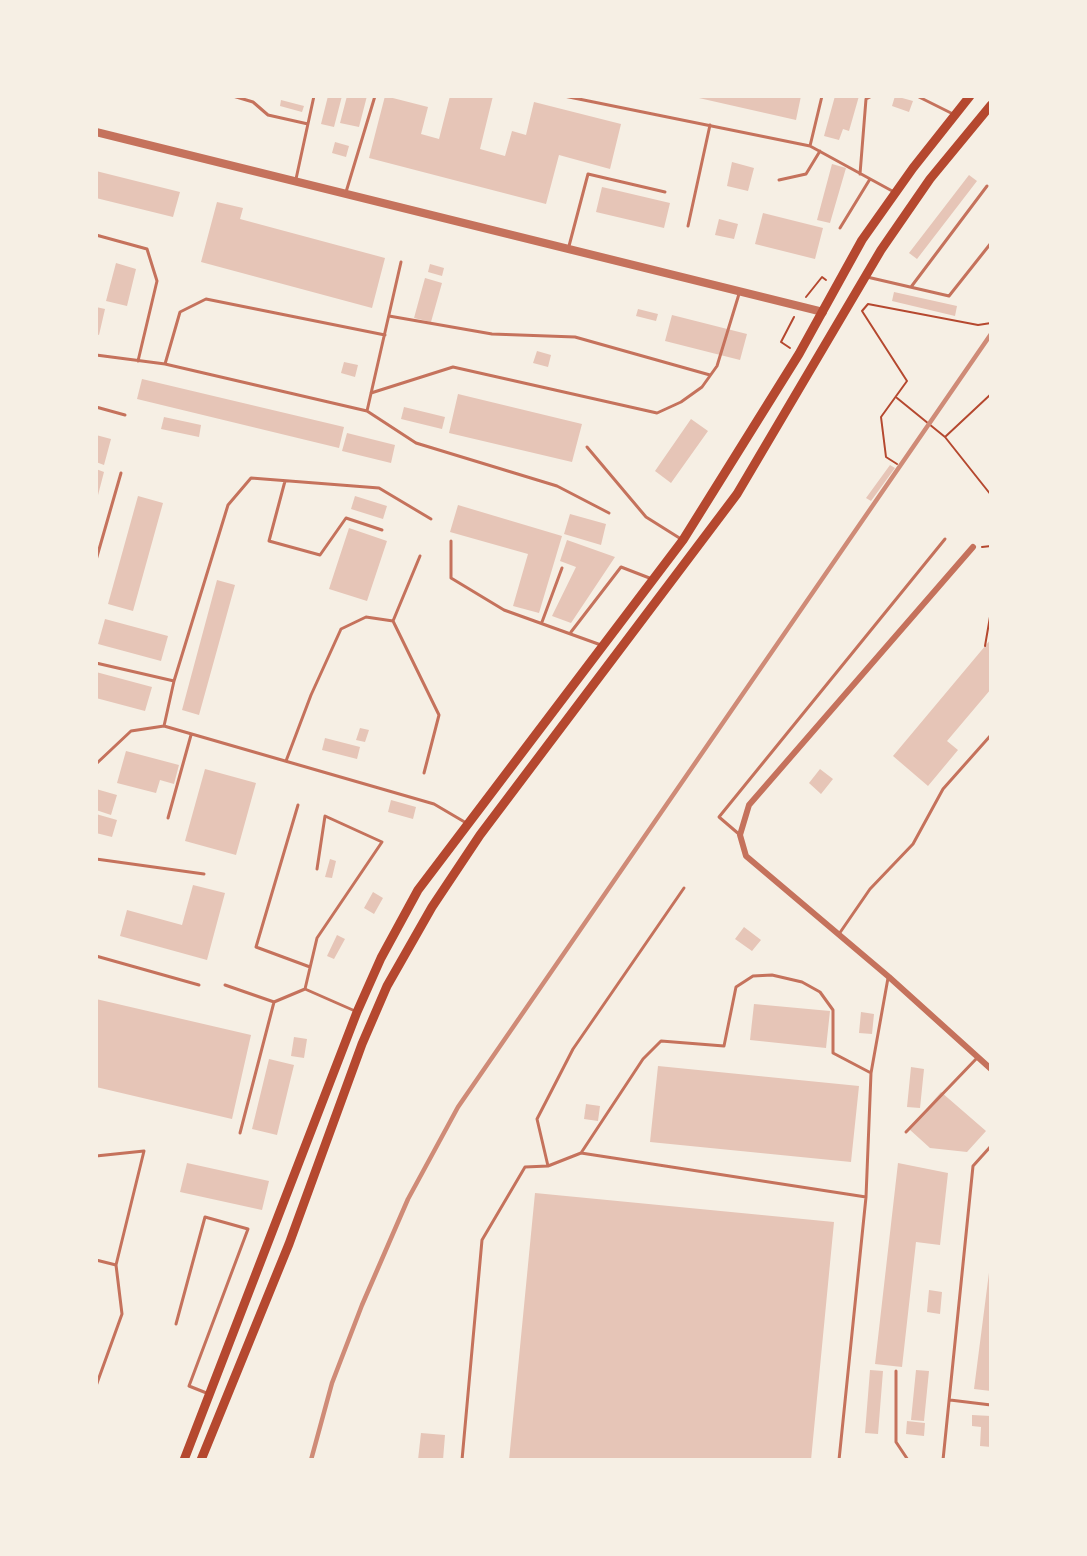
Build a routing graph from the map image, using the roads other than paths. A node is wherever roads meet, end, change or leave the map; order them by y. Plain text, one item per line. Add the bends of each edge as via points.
1 (233, 96) edge
2 (314, 96) edge
3 (375, 96) edge
4 (564, 96) edge
5 (822, 96) edge
6 (872, 96) edge
7 (917, 96) edge
8 (970, 96) edge
9 (991, 105) edge
10 (955, 115) junction
11 (308, 124) junction
12 (710, 126) junction
13 (96, 132) edge
14 (810, 146) junction
15 (820, 151) junction
16 (861, 174) junction
17 (870, 179) junction
18 (296, 180) junction
19 (780, 180) dead end
20 (987, 186) dead end
21 (345, 192) junction
22 (665, 192) dead end
23 (895, 193) junction
24 (688, 226) dead end
25 (840, 228) dead end
26 (96, 235) edge
27 (991, 243) edge
28 (569, 247) junction
29 (401, 262) dead end
30 (865, 276) junction
31 (910, 287) junction
32 (740, 289) junction
33 (823, 312) junction
34 (389, 316) junction
35 (840, 321) junction
36 (385, 335) junction
37 (96, 355) edge
38 (138, 361) junction
39 (165, 364) junction
40 (710, 375) junction
41 (371, 393) junction
42 (96, 407) edge
43 (367, 411) junction
44 (125, 415) dead end
45 (587, 447) dead end
46 (121, 473) dead end
47 (285, 481) junction
48 (609, 513) dead end
49 (431, 519) dead end
50 (382, 530) dead end
51 (945, 539) dead end
52 (683, 540) junction
53 (451, 542) dead end
54 (973, 547) dead end
55 (420, 556) dead end
56 (96, 560) edge
57 (562, 568) dead end
58 (653, 579) junction
59 (393, 621) junction
60 (542, 622) junction
61 (571, 632) junction
62 (603, 646) junction
63 (96, 663) edge
64 (174, 681) junction
65 (164, 726) junction
66 (191, 735) junction
67 (991, 735) edge
68 (286, 761) junction
69 (96, 764) edge
70 (424, 772) dead end
71 (298, 805) dead end
72 (168, 818) dead end
73 (468, 824) junction
74 (480, 835) junction
75 (740, 835) junction
76 (96, 859) edge
77 (317, 869) dead end
78 (204, 874) dead end
79 (684, 888) dead end
80 (839, 934) junction
81 (96, 956) edge
82 (310, 967) junction
83 (889, 976) junction
84 (199, 985) dead end
85 (225, 985) dead end
86 (304, 989) junction
87 (274, 1002) junction
88 (357, 1012) junction
89 (978, 1057) junction
90 (991, 1069) edge
91 (871, 1073) junction
92 (906, 1132) dead end
93 (240, 1133) dead end
94 (991, 1146) edge
95 (581, 1153) junction
96 (96, 1156) edge
97 (548, 1166) junction
98 (866, 1197) junction
99 (96, 1260) edge
100 (116, 1264) junction
101 (176, 1324) dead end
102 (219, 1368) junction
103 (896, 1371) dead end
104 (235, 1375) junction
105 (96, 1386) edge
106 (209, 1394) junction
107 (950, 1400) junction
108 (991, 1405) edge
109 (184, 1460) edge
110 (201, 1460) edge
111 (462, 1460) edge
112 (839, 1460) edge
113 (908, 1460) edge
114 (943, 1460) edge

1 - 11 lane via 254,102 268,115
2 - 11 lane
3 - 21 lane
4 - 12 lane
5 - 14 lane
6 - 16 lane via 866,99
7 - 10 lane
8 - 10 main road
9 - 30 main road via 930,179
10 - 23 main road
11 - 18 lane
12 - 14 lane
12 - 24 lane
13 - 18 street
14 - 15 lane
15 - 16 lane
15 - 19 lane via 806,174
16 - 17 lane
17 - 23 lane
17 - 25 lane
18 - 21 street
20 - 31 lane
21 - 28 street
22 - 28 lane via 588,174
23 - 33 main road via 862,240
26 - 38 lane via 147,249 157,281
27 - 31 lane via 948,296
28 - 32 street
29 - 34 lane
30 - 31 lane
30 - 35 main road
32 - 33 street
32 - 40 lane via 717,366
33 - 35 main road
33 - 52 main road
34 - 36 lane
34 - 40 lane via 492,334 575,337
35 - 74 main road via 736,494
36 - 39 lane via 206,299 180,312
36 - 41 lane
37 - 38 lane
38 - 39 lane
39 - 43 lane
40 - 41 lane via 702,387 657,413 453,367
41 - 43 lane
42 - 44 lane
43 - 48 lane via 416,443 557,486
45 - 52 lane via 646,517
46 - 56 lane
47 - 49 lane via 379,488
47 - 50 lane via 269,541 320,555 346,518
47 - 64 lane via 251,478 228,505
51 - 75 lane via 719,817
52 - 58 main road
53 - 60 lane via 451,578 504,610
54 - 75 street via 749,805
55 - 59 lane
57 - 60 lane
58 - 61 lane via 621,567
58 - 62 main road
59 - 68 lane via 366,617 341,629
59 - 70 lane via 440,715
60 - 61 lane
61 - 62 lane
62 - 73 main road
63 - 64 lane
64 - 65 lane
65 - 66 lane
65 - 69 lane via 131,730
66 - 68 lane
66 - 72 lane
67 - 80 lane via 943,789 914,844 870,888
68 - 73 lane via 434,804
71 - 82 lane via 256,947
73 - 74 main road
73 - 88 main road via 418,890
74 - 104 main road via 432,907 387,986
75 - 80 street via 746,856
76 - 78 lane
77 - 82 lane via 325,816 382,842 317,938
79 - 97 lane via 573,1049 537,1119
80 - 83 street
81 - 84 lane
82 - 86 lane
83 - 89 street
83 - 91 lane
85 - 87 lane
86 - 87 lane
86 - 88 lane
87 - 93 lane
88 - 102 main road
89 - 90 street
89 - 92 lane
91 - 95 lane via 833,1053 833,1010 820,992 802,982 772,975 753,976 736,987 724,1046 661,1041 643,1059
91 - 98 lane
94 - 107 lane via 973,1166
95 - 97 lane
95 - 98 lane
96 - 100 lane via 144,1151
97 - 111 lane via 525,1167 482,1240
98 - 112 lane
99 - 100 lane
100 - 105 lane via 122,1314
101 - 106 lane via 205,1217 248,1229 189,1386
102 - 104 main road
102 - 106 main road
103 - 113 lane via 896,1442
104 - 110 main road
106 - 109 main road
107 - 108 lane
107 - 114 lane

